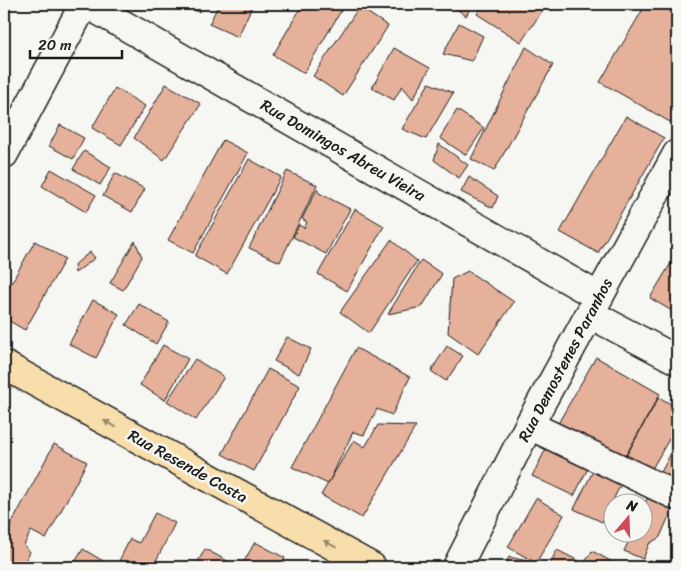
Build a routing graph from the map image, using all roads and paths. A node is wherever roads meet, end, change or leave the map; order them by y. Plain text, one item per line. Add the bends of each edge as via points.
1 (85, 4) edge
2 (4, 154) edge
3 (677, 154) edge
4 (594, 306) junction
5 (677, 360) edge
6 (4, 365) edge
7 (529, 425) junction
8 (677, 496) edge
9 (372, 567) edge
10 (457, 567) edge

1 - 2 street
1 - 4 street, Rua Domingos Abreu Vieira
3 - 4 street, Rua Demostenes Paranhos
4 - 5 street, Rua Domingos Abreu Vieira
4 - 7 street, Rua Demostenes Paranhos
9 -> 6 main road, Rua Resende Costa
7 - 8 street
7 - 10 street, Rua Demostenes Paranhos

